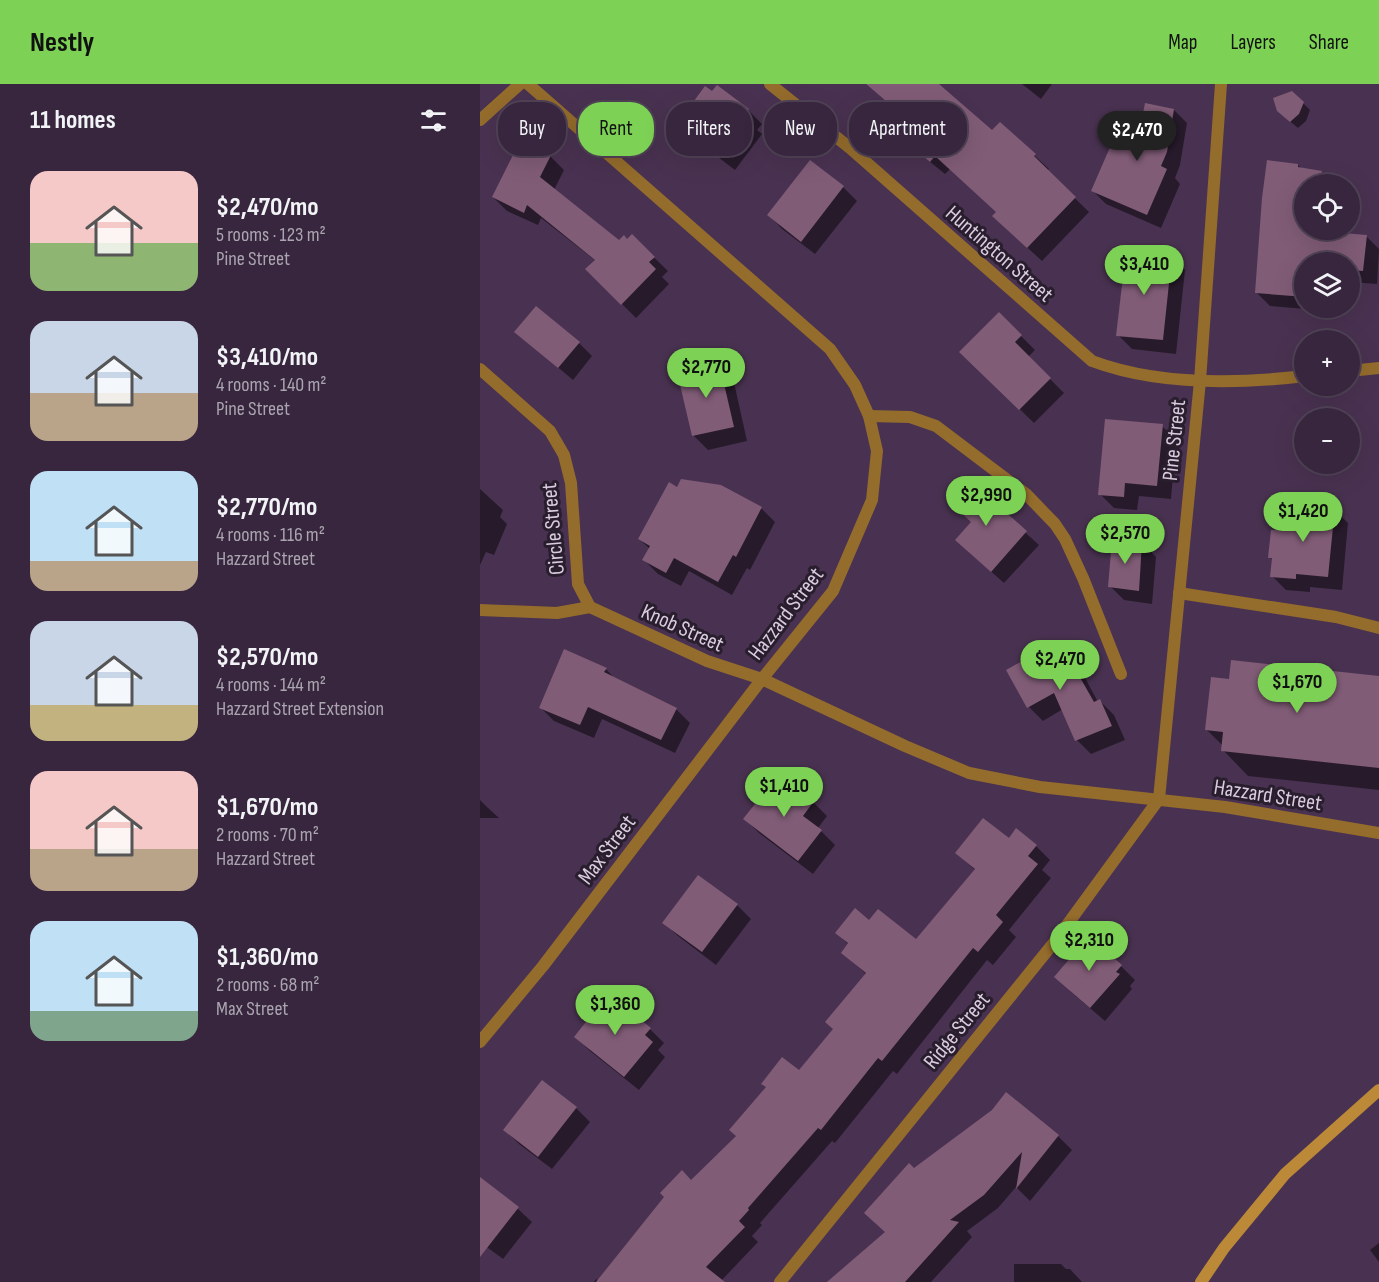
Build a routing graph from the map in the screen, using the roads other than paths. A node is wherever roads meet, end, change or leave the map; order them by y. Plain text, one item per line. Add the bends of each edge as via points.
1 (520, 84) edge
2 (528, 84) edge
3 (770, 84) edge
4 (1221, 84) edge
5 (480, 120) edge
6 (1379, 368) edge
7 (480, 369) edge
8 (1360, 370) edge
9 (1294, 377) edge
10 (1200, 381) junction
11 (869, 416) junction
12 (1179, 593) junction
13 (590, 607) junction
14 (480, 610) edge
15 (1379, 628) edge
16 (1121, 674) dead end
17 (762, 679) junction
18 (1159, 799) junction
19 (1379, 832) edge
20 (480, 1042) edge
21 (1379, 1090) edge
22 (780, 1282) edge
23 (1200, 1282) edge

1 - 5 street
2 - 11 street, Hazzard Street via 830,349 855,384
3 - 10 street, Huntington Street via 850,148 1092,361 1116,370
4 - 10 street, Pine Street
6 - 8 street
7 - 13 street, Circle Street via 550,431 564,455 572,483 578,584
9 - 10 street, Huntington Street
10 - 12 street, Pine Street
11 - 16 street via 910,417 936,426 1026,494 1065,539
11 - 17 street, Hazzard Street via 876,451 872,500 833,591
12 - 15 street via 1336,617
12 - 18 street, Pine Street
13 - 14 street via 557,613
13 - 17 street, Knob Street via 707,662
17 - 18 street, Hazzard Street via 969,772 1040,787
17 - 20 street, Max Street via 543,966
18 - 19 street, Hazzard Street
18 - 22 street, Ridge Street via 1056,940
21 - 23 main road via 1285,1174

